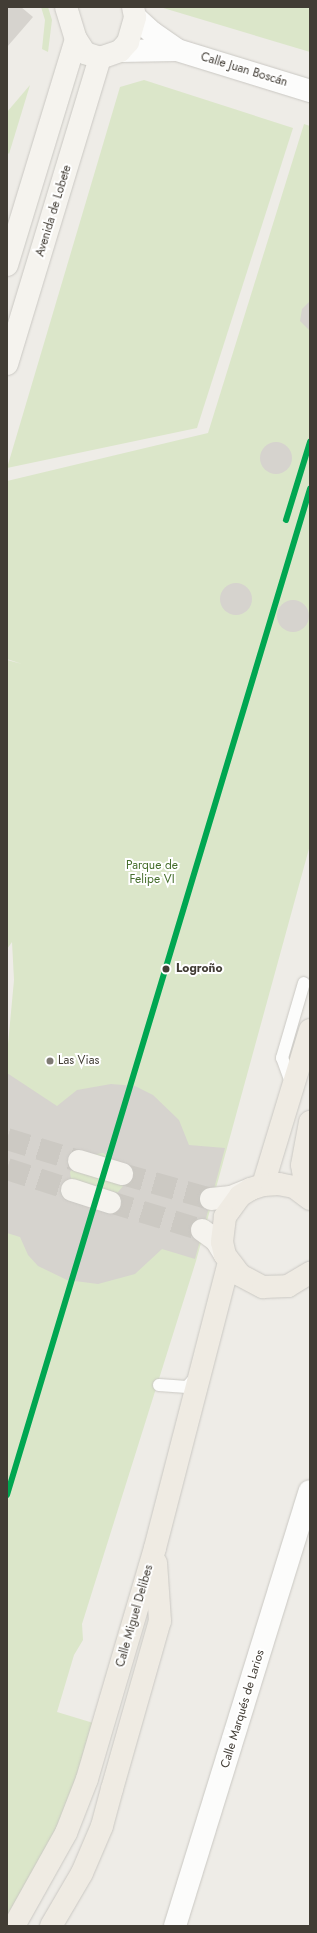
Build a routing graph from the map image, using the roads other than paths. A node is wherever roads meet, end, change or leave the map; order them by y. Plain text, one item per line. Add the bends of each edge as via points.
1 (66, 7) edge
2 (134, 12) edge
3 (76, 40) junction
4 (178, 50) junction
5 (110, 55) junction
6 (310, 91) edge
7 (7, 265) edge
8 (7, 364) edge
9 (304, 983) dead end
10 (310, 1030) edge
11 (293, 1087) junction
12 (310, 1122) edge
13 (79, 1161) tunnel mouth
14 (122, 1174) tunnel mouth
15 (257, 1187) junction
16 (72, 1190) tunnel mouth
17 (309, 1197) edge
18 (211, 1199) tunnel mouth
19 (110, 1202) tunnel mouth
20 (202, 1230) tunnel mouth
21 (232, 1265) junction
22 (308, 1275) edge
23 (202, 1370) junction
24 (158, 1385) dead end
25 (310, 1491) edge
26 (155, 1548) junction
27 (14, 1926) edge
28 (51, 1926) edge
29 (175, 1926) edge

1 - 3 main road
2 - 4 street, Calle Juan Boscán via 153,33
2 - 5 main road, Avenida de Lobete via 128,42
3 - 5 main road via 85,53
3 - 7 main road
4 - 5 street, Calle Juan Boscán
4 - 6 street, Calle Juan Boscán
5 - 8 main road, Avenida de Lobete
9 - 11 lane via 282,1058
10 - 11 main road
11 - 15 main road
12 - 17 main road via 302,1165
13 - 14 main road
15 - 17 main road via 279,1184 294,1188
15 - 18 main road via 231,1197
15 - 21 main road via 240,1196 225,1216 222,1242
16 - 19 main road
20 - 21 main road via 216,1240
21 - 22 main road via 263,1287 288,1286
21 - 23 main road, Calle Miguel Delibes via 234,1280 222,1294
23 - 24 lane via 187,1387
23 - 26 main road, Calle Miguel Delibes
25 - 29 street, Calle Marqués de Larios
26 - 27 main road, Calle Miguel Delibes via 87,1778 66,1833
26 - 28 main road via 160,1621 102,1826 82,1873

